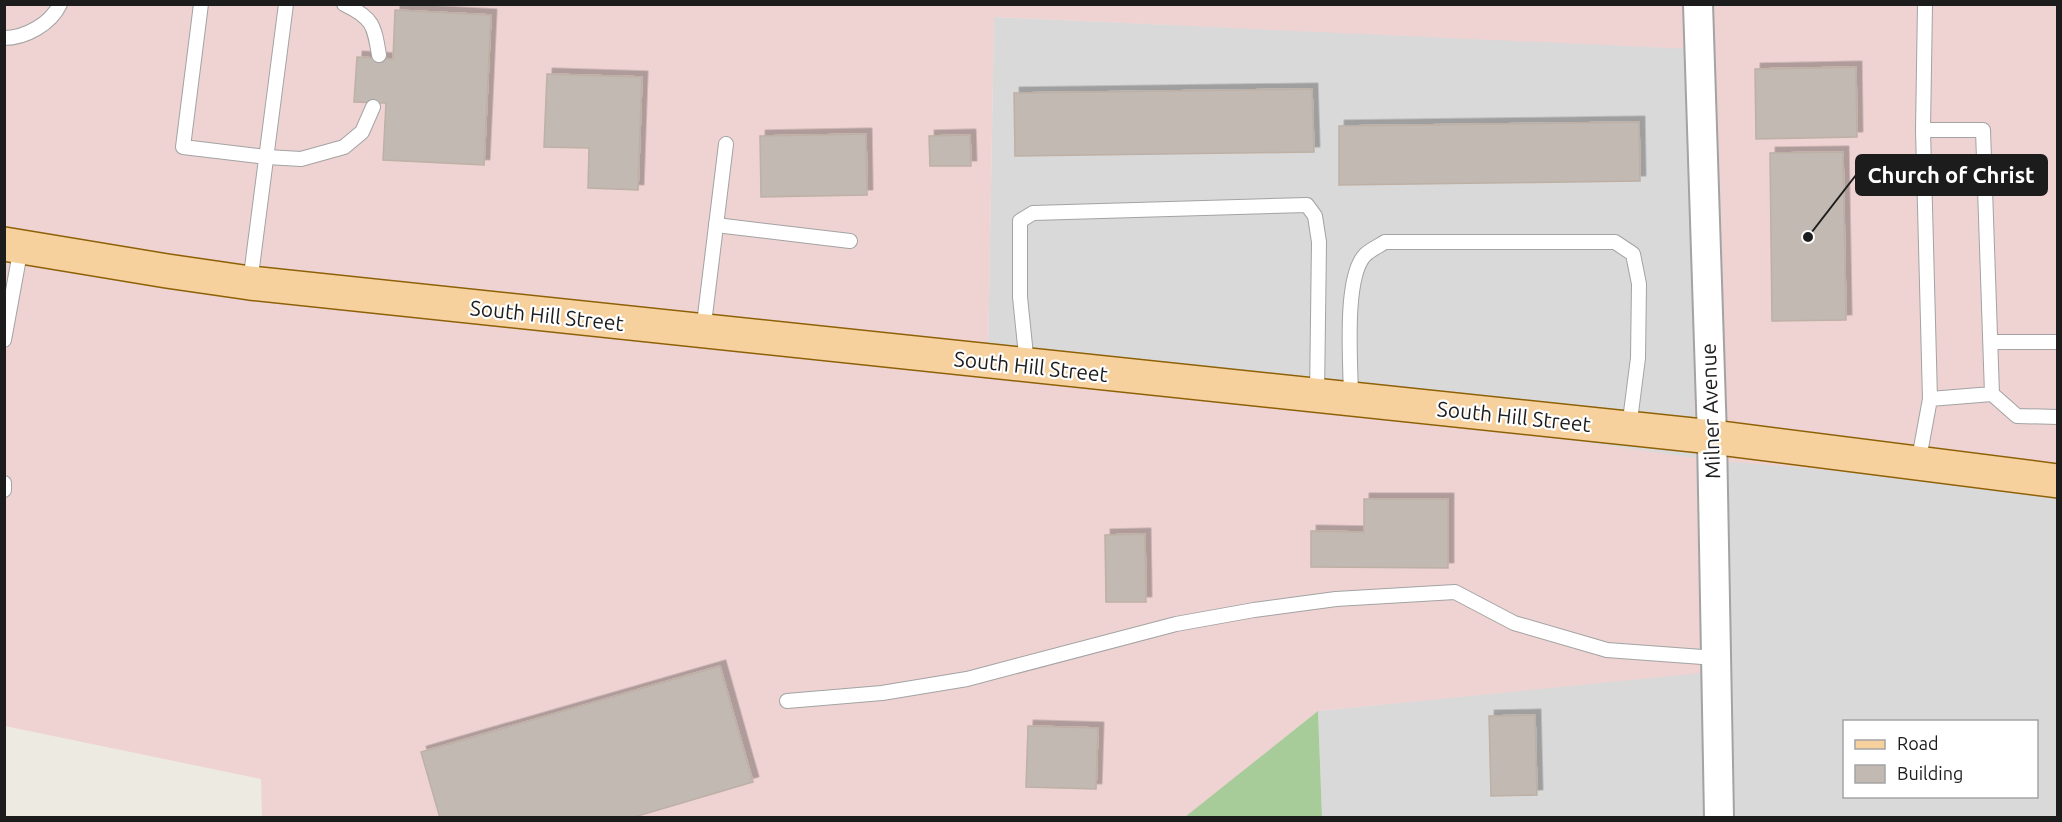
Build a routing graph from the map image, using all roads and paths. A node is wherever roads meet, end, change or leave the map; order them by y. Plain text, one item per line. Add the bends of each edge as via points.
1 (60, 4) edge
2 (201, 4) edge
3 (286, 4) edge
4 (344, 4) edge
5 (1698, 4) edge
6 (1925, 4) edge
7 (4, 38) edge
8 (379, 56) dead end
9 (373, 106) dead end
10 (1923, 130) junction
11 (726, 144) dead end
12 (267, 157) junction
13 (716, 225) junction
14 (850, 242) dead end
15 (13, 246) edge
16 (250, 283) junction
17 (703, 332) junction
18 (4, 340) edge
19 (1991, 342) junction
20 (2058, 342) edge
21 (1027, 365) junction
22 (1992, 394) junction
23 (1317, 396) junction
24 (1351, 399) junction
25 (1930, 399) junction
26 (2058, 417) edge
27 (1629, 428) junction
28 (1712, 437) junction
29 (1918, 464) junction
30 (2058, 481) edge
31 (4, 483) edge
32 (4, 490) edge
33 (1716, 658) junction
34 (787, 701) dead end
35 (1719, 818) edge

1 - 7 lane via 36,30
2 - 12 lane via 183,147
3 - 12 lane
4 - 8 lane via 364,13 375,30
5 - 28 street, Milner Avenue
6 - 10 lane
9 - 12 lane via 362,132 344,147 300,159
10 - 19 lane via 1983,130
10 - 25 lane
11 - 13 lane
12 - 16 lane
13 - 14 lane
13 - 17 lane
15 - 16 main road, South Hill Street
15 - 18 lane
16 - 17 main road, South Hill Street
17 - 21 main road, South Hill Street
19 - 20 lane
19 - 22 lane
21 - 23 main road, South Hill Street
21 - 23 lane via 1020,297 1020,221 1033,213 1307,205 1315,216 1318,242
22 - 25 lane
22 - 26 lane via 2017,416
23 - 24 main road, South Hill Street
24 - 27 main road, South Hill Street
24 - 27 lane via 1353,280 1364,255 1385,242 1615,242 1633,254 1639,284 1638,358
25 - 29 lane
27 - 28 main road, South Hill Street
28 - 29 main road, South Hill Street
28 - 33 street, Milner Avenue
29 - 30 main road, South Hill Street
31 - 32 lane
33 - 34 lane via 1607,650 1514,622 1455,592 1336,599 1254,610 1176,624 967,679 882,693
33 - 35 street, Milner Avenue

